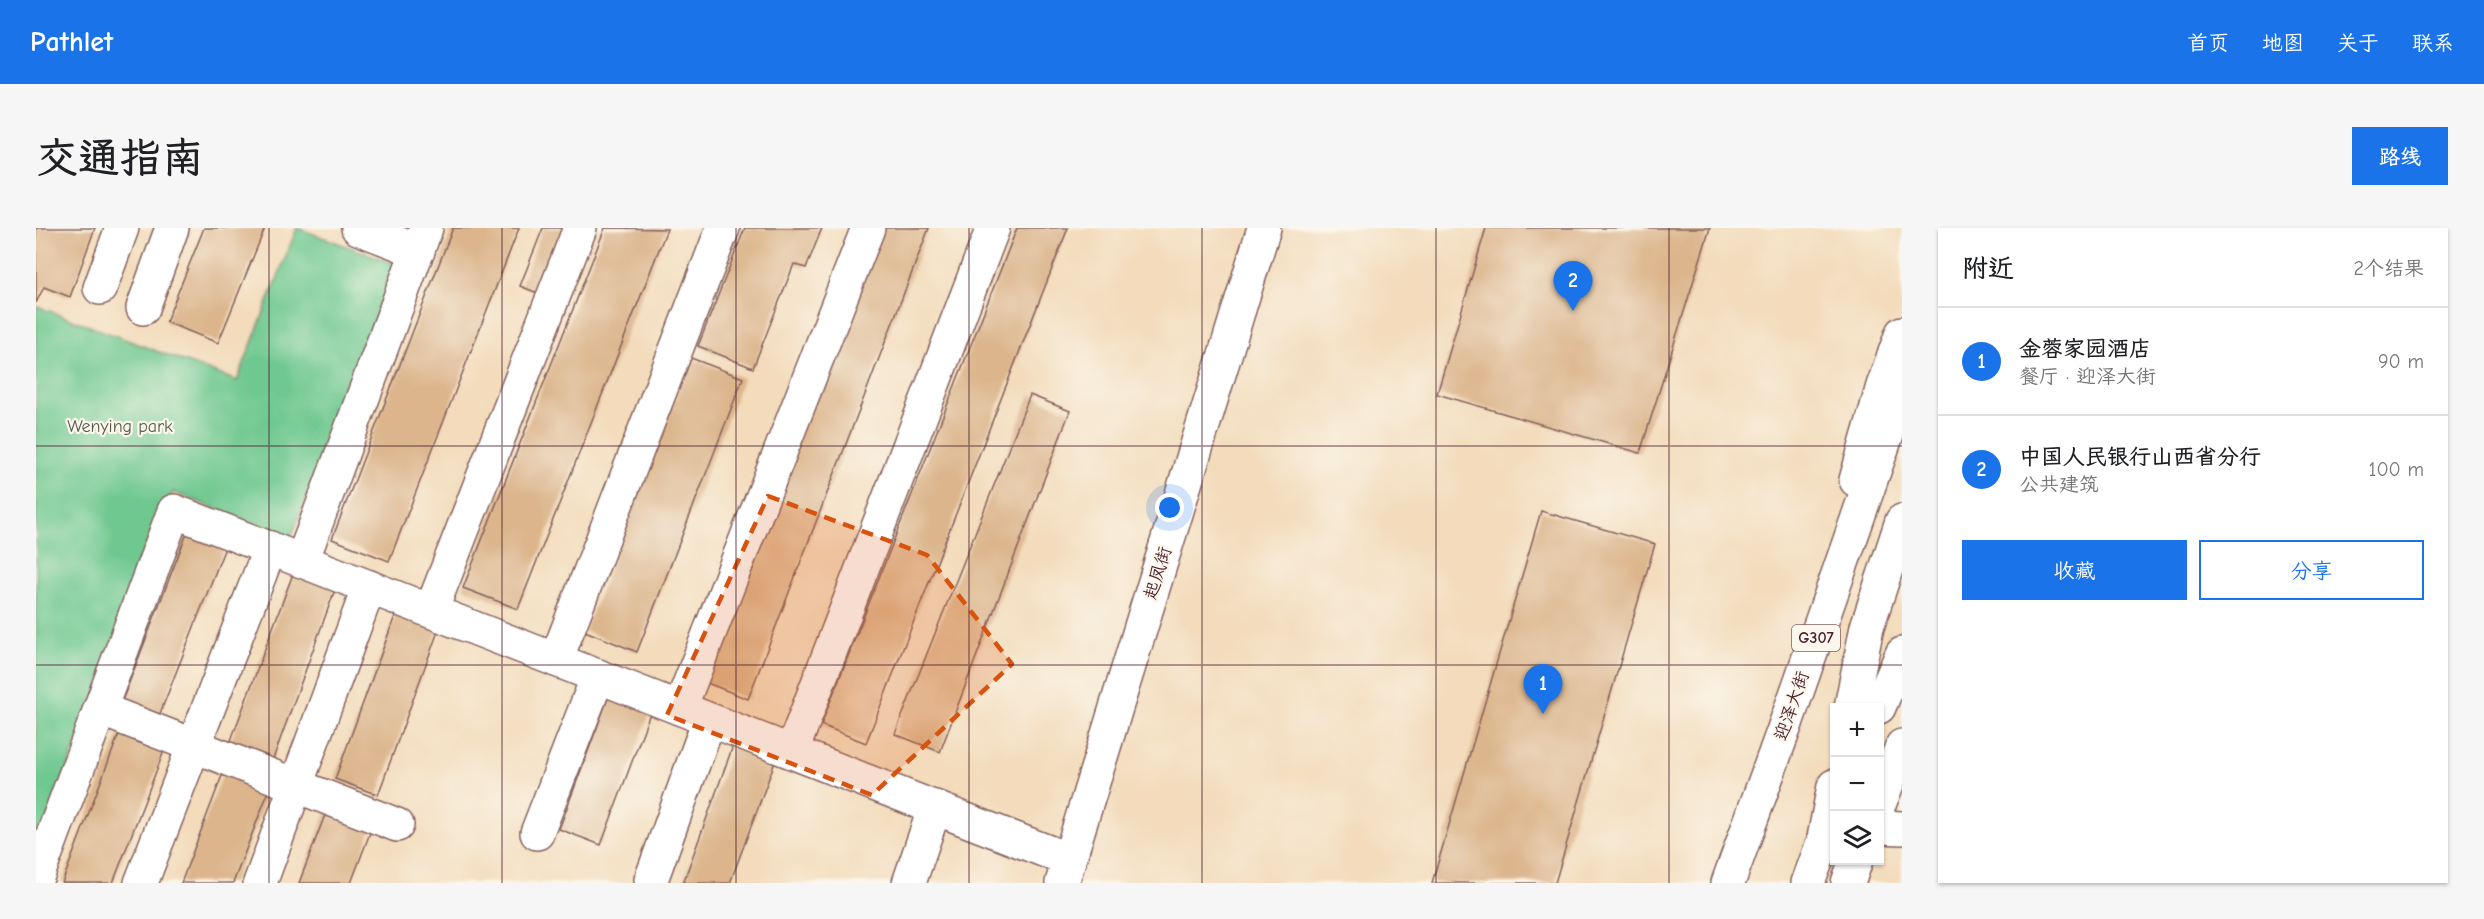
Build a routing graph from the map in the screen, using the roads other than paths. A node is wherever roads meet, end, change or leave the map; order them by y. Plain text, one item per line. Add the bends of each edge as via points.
1 (122, 228) edge
2 (172, 228) edge
3 (358, 228) edge
4 (580, 228) edge
5 (868, 228) edge
6 (993, 228) edge
7 (1264, 228) edge
8 (718, 230) edge
9 (422, 240) edge
10 (100, 288) dead end
11 (143, 308) dead end
12 (1902, 333) edge
13 (1902, 392) edge
14 (1902, 521) edge
15 (270, 548) junction
16 (302, 561) junction
17 (369, 587) junction
18 (431, 611) junction
19 (1902, 654) edge
20 (556, 660) junction
21 (598, 676) junction
22 (1852, 703) edge
23 (1881, 703) edge
24 (100, 710) junction
25 (695, 714) junction
26 (1784, 729) junction
27 (194, 746) junction
28 (1902, 746) edge
29 (792, 752) junction
30 (296, 786) junction
31 (1884, 792) edge
32 (935, 807) junction
33 (397, 825) dead end
34 (1829, 825) edge
35 (1884, 827) edge
36 (1902, 828) edge
37 (537, 833) dead end
38 (1855, 865) edge
39 (1066, 871) edge
40 (36, 880) edge
41 (651, 880) dead end
42 (141, 883) edge
43 (260, 883) edge
44 (909, 883) edge
45 (1728, 883) edge
46 (1808, 883) edge
47 (1848, 883) edge

1 - 10 main road
2 - 11 main road
3 - 9 main road
4 - 18 main road
5 - 25 main road
6 - 29 main road
7 - 39 main road, 起凤街
8 - 20 main road
9 - 16 main road
12 - 26 main road via 1883,386
13 - 26 main road, 迎泽大街 / G307
14 - 22 main road via 1867,627
15 - 16 main road
15 - 24 main road via 174,511
15 - 27 main road
16 - 17 main road
17 - 18 main road
17 - 30 main road
18 - 20 main road
19 - 23 main road
20 - 21 main road
21 - 25 main road
21 - 37 main road
24 - 27 main road
24 - 40 main road
25 - 29 main road
25 - 41 main road
26 - 45 main road, 迎泽大街 / G307
27 - 30 main road
27 - 42 main road
28 - 31 main road
29 - 32 main road
30 - 33 main road
30 - 43 main road
32 - 39 main road
32 - 44 main road
34 - 46 main road
35 - 36 main road
38 - 47 main road

